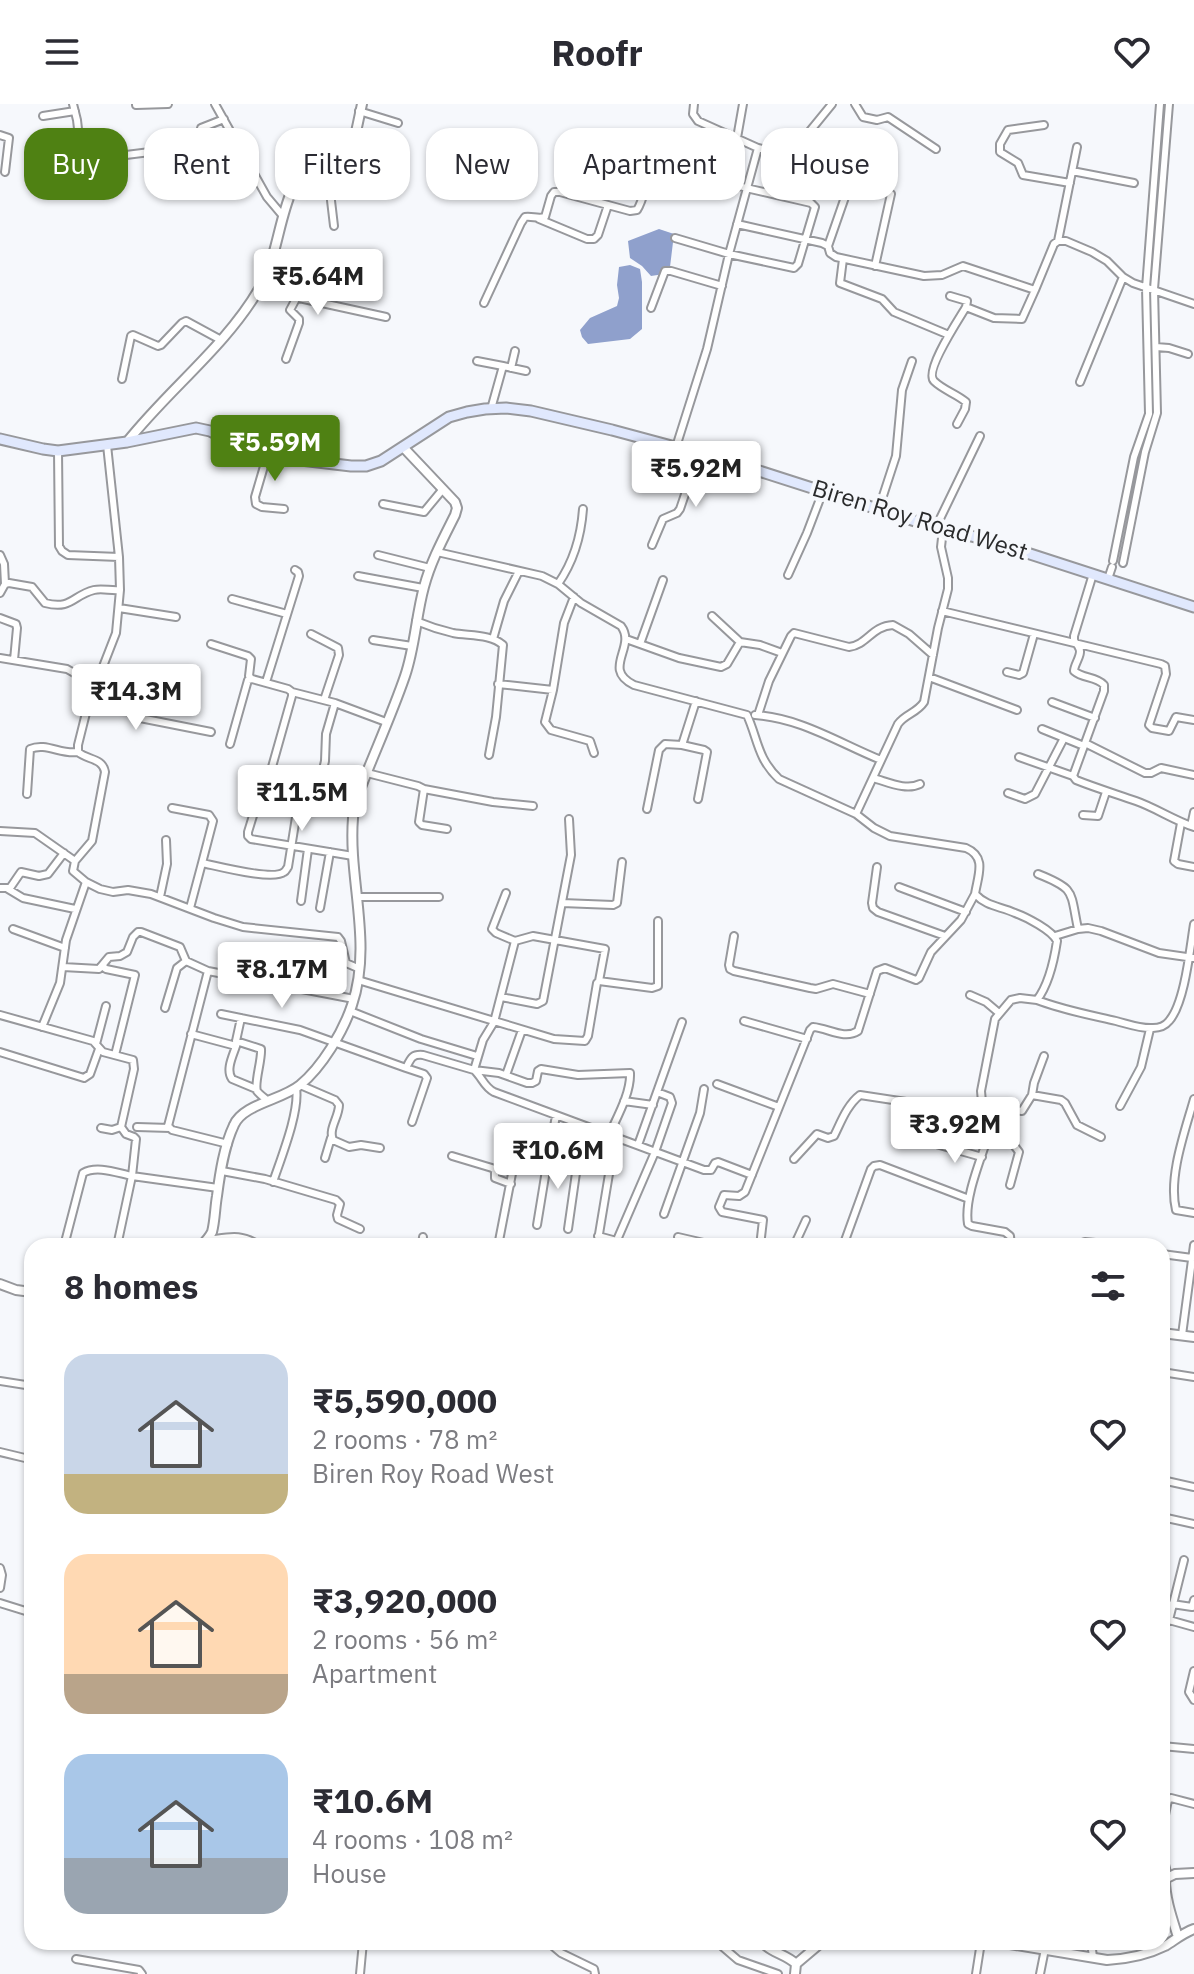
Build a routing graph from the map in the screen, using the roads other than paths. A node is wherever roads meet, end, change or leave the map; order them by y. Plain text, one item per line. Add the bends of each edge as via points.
1 (168, 104) edge
2 (215, 104) edge
3 (694, 104) edge
4 (743, 104) edge
5 (832, 104) edge
6 (855, 104) edge
7 (1160, 104) edge
8 (1169, 104) edge
9 (136, 105) edge
10 (74, 108) edge
11 (361, 108) edge
12 (43, 116) dead end
13 (224, 119) junction
14 (398, 123) dead end
15 (1044, 125) dead end
16 (357, 128) edge
17 (714, 128) edge
18 (739, 128) edge
19 (812, 128) edge
20 (0, 135) edge
21 (745, 142) edge
22 (1077, 147) dead end
23 (758, 148) junction
24 (761, 149) edge
25 (936, 149) dead end
26 (1155, 166) junction
27 (1164, 166) junction
28 (1072, 171) junction
29 (5, 172) dead end
30 (1070, 183) junction
31 (1134, 183) dead end
32 (746, 188) junction
33 (289, 200) edge
34 (331, 200) edge
35 (844, 200) edge
36 (890, 200) edge
37 (608, 205) junction
38 (283, 216) junction
39 (539, 219) junction
40 (737, 224) junction
41 (334, 226) dead end
42 (675, 238) dead end
43 (806, 239) junction
44 (1058, 241) junction
45 (828, 246) junction
46 (729, 254) junction
47 (843, 259) junction
48 (875, 266) junction
49 (266, 277) junction
50 (1123, 277) junction
51 (722, 286) junction
52 (1146, 288) junction
53 (1154, 289) junction
54 (1035, 290) junction
55 (950, 296) dead end
56 (297, 297) junction
57 (484, 303) dead end
58 (1194, 304) edge
59 (966, 307) junction
60 (651, 308) dead end
61 (386, 317) dead end
62 (949, 335) junction
63 (221, 340) junction
64 (1156, 347) junction
65 (515, 351) dead end
66 (1188, 354) dead end
67 (286, 359) dead end
68 (477, 361) dead end
69 (912, 361) dead end
70 (507, 367) junction
71 (526, 371) dead end
72 (122, 379) dead end
73 (1080, 382) dead end
74 (491, 409) junction
75 (957, 424) dead end
76 (980, 436) dead end
77 (0, 439) edge
78 (127, 442) junction
79 (107, 445) junction
80 (403, 447) junction
81 (676, 447) junction
82 (58, 451) junction
83 (699, 453) junction
84 (267, 456) junction
85 (443, 489) junction
86 (823, 491) junction
87 (383, 504) dead end
88 (879, 508) junction
89 (284, 509) dead end
90 (583, 509) dead end
91 (939, 528) junction
92 (652, 545) dead end
93 (437, 552) junction
94 (0, 555) edge
95 (378, 555) dead end
96 (119, 557) junction
97 (430, 568) junction
98 (295, 570) dead end
99 (519, 571) junction
100 (1093, 574) junction
101 (788, 575) dead end
102 (358, 576) dead end
103 (663, 580) dead end
104 (1113, 581) junction
105 (5, 584) junction
106 (558, 584) junction
107 (423, 588) junction
108 (120, 590) junction
109 (0, 593) edge
110 (574, 597) junction
111 (232, 599) dead end
112 (0, 601) edge
113 (1194, 607) edge
114 (119, 608) junction
115 (942, 611) junction
116 (287, 614) junction
117 (712, 616) dead end
118 (176, 617) dead end
119 (0, 618) edge
120 (416, 621) junction
121 (311, 634) dead end
122 (1034, 634) junction
123 (493, 639) junction
124 (626, 639) junction
125 (373, 640) dead end
126 (740, 642) junction
127 (211, 644) dead end
128 (640, 644) junction
129 (1075, 644) junction
130 (412, 646) junction
131 (782, 653) junction
132 (933, 655) junction
133 (0, 658) edge
134 (14, 660) junction
135 (1007, 672) dead end
136 (100, 674) junction
137 (929, 677) junction
138 (252, 679) junction
139 (266, 682) junction
140 (498, 684) junction
141 (95, 685) junction
142 (553, 690) junction
143 (292, 692) junction
144 (324, 700) junction
145 (696, 701) junction
146 (1052, 702) dead end
147 (335, 703) junction
148 (1017, 710) dead end
149 (747, 715) junction
150 (758, 715) junction
151 (1095, 718) junction
152 (1194, 720) edge
153 (386, 722) junction
154 (1042, 729) dead end
155 (211, 732) dead end
156 (1064, 738) junction
157 (230, 744) dead end
158 (1084, 744) junction
159 (682, 745) junction
160 (78, 752) junction
161 (594, 753) dead end
162 (489, 755) dead end
163 (1019, 757) dead end
164 (881, 760) junction
165 (1049, 768) junction
166 (367, 773) junction
167 (270, 774) dead end
168 (1194, 775) edge
169 (1073, 776) junction
170 (873, 778) junction
171 (920, 784) dead end
172 (424, 789) junction
173 (1106, 792) junction
174 (1008, 793) dead end
175 (27, 794) dead end
176 (698, 799) dead end
177 (355, 800) junction
178 (256, 806) dead end
179 (533, 806) dead end
180 (172, 808) dead end
181 (647, 809) dead end
182 (1194, 812) edge
183 (856, 814) junction
184 (1083, 815) dead end
185 (296, 817) dead end
186 (569, 819) dead end
187 (1181, 823) junction
188 (1192, 827) edge
189 (447, 829) dead end
190 (0, 831) edge
191 (166, 840) dead end
192 (291, 846) junction
193 (308, 849) junction
194 (330, 852) junction
195 (64, 853) junction
196 (353, 856) junction
197 (75, 861) junction
198 (622, 862) dead end
199 (202, 863) junction
200 (877, 867) dead end
201 (1194, 867) edge
202 (1038, 874) dead end
203 (86, 882) junction
204 (899, 887) dead end
205 (4, 888) edge
206 (506, 893) dead end
207 (975, 894) junction
208 (160, 897) junction
209 (358, 897) junction
210 (439, 897) dead end
211 (301, 901) dead end
212 (562, 903) junction
213 (190, 908) junction
214 (320, 908) dead end
215 (75, 909) junction
216 (966, 912) junction
217 (658, 921) dead end
218 (1194, 924) edge
219 (13, 929) dead end
220 (1078, 929) junction
221 (734, 936) dead end
222 (945, 936) junction
223 (1055, 936) junction
224 (555, 939) junction
225 (515, 941) junction
226 (65, 948) junction
227 (1191, 958) edge
228 (186, 961) junction
229 (102, 966) junction
230 (63, 967) junction
231 (360, 969) junction
232 (208, 971) junction
233 (358, 980) junction
234 (599, 981) junction
235 (870, 994) junction
236 (970, 995) dead end
237 (501, 997) junction
238 (354, 999) junction
239 (1037, 1000) junction
240 (106, 1006) dead end
241 (165, 1008) dead end
242 (350, 1011) junction
243 (999, 1013) junction
244 (221, 1014) dead end
245 (0, 1015) edge
246 (241, 1018) junction
247 (744, 1021) dead end
248 (494, 1022) junction
249 (682, 1022) dead end
250 (42, 1027) junction
251 (1150, 1029) junction
252 (522, 1030) junction
253 (191, 1034) junction
254 (807, 1039) junction
255 (334, 1041) junction
256 (237, 1044) junction
257 (97, 1046) junction
258 (0, 1052) edge
259 (115, 1055) junction
260 (477, 1056) junction
261 (1044, 1056) dead end
262 (406, 1068) junction
263 (474, 1070) junction
264 (506, 1075) junction
265 (717, 1084) dead end
266 (298, 1087) junction
267 (256, 1089) junction
268 (704, 1089) dead end
269 (657, 1092) junction
270 (1032, 1095) junction
271 (1194, 1099) edge
272 (624, 1101) junction
273 (270, 1102) junction
274 (982, 1102) junction
275 (653, 1105) junction
276 (1120, 1106) dead end
277 (779, 1107) junction
278 (993, 1109) junction
279 (1192, 1114) edge
280 (556, 1116) junction
281 (412, 1122) dead end
282 (584, 1126) junction
283 (121, 1127) junction
284 (137, 1127) dead end
285 (101, 1128) dead end
286 (170, 1128) junction
287 (989, 1133) junction
288 (612, 1136) junction
289 (1101, 1137) dead end
290 (331, 1138) junction
291 (228, 1144) junction
292 (936, 1144) dead end
293 (638, 1145) junction
294 (380, 1148) dead end
295 (549, 1152) junction
296 (655, 1152) junction
297 (452, 1156) dead end
298 (982, 1157) junction
299 (325, 1158) dead end
300 (794, 1159) dead end
301 (683, 1162) junction
302 (222, 1171) junction
303 (752, 1175) junction
304 (132, 1176) junction
305 (273, 1182) junction
306 (511, 1184) junction
307 (1010, 1185) dead end
308 (218, 1188) junction
309 (969, 1199) junction
310 (1194, 1213) edge
311 (664, 1214) dead end
312 (806, 1220) dead end
313 (537, 1225) dead end
314 (360, 1229) dead end
315 (568, 1229) dead end
316 (598, 1236) joint
317 (678, 1237) dead end
318 (66, 1238) edge
319 (119, 1238) edge
320 (207, 1238) edge
321 (500, 1238) edge
322 (608, 1238) edge
323 (618, 1238) edge
324 (682, 1238) edge
325 (761, 1238) edge
326 (798, 1238) edge
327 (846, 1238) edge
328 (1010, 1238) edge
329 (1194, 1245) edge
330 (1170, 1256) edge
331 (1193, 1261) edge
332 (0, 1284) edge
333 (24, 1291) edge
334 (1170, 1334) edge
335 (1182, 1335) junction
336 (1194, 1337) edge
337 (1170, 1373) edge
338 (1194, 1377) edge
339 (0, 1381) edge
340 (24, 1385) edge
341 (0, 1452) edge
342 (24, 1457) edge
343 (1170, 1482) edge
344 (1194, 1487) edge
345 (1170, 1519) edge
346 (1194, 1524) edge
347 (1184, 1560) dead end
348 (0, 1568) edge
349 (0, 1588) edge
350 (1194, 1600) edge
351 (0, 1603) edge
352 (1172, 1604) junction
353 (1170, 1609) edge
354 (24, 1610) edge
355 (1170, 1621) edge
356 (1194, 1627) edge
357 (1194, 1671) edge
358 (1194, 1700) edge
359 (1170, 1747) edge
360 (1194, 1749) edge
361 (1170, 1799) edge
362 (1194, 1804) edge
363 (1194, 1873) edge
364 (1170, 1876) edge
365 (1170, 1922) edge
366 (1194, 1929) edge
367 (1178, 1937) junction
368 (1170, 1942) edge
369 (362, 1950) edge
370 (557, 1950) edge
371 (726, 1950) edge
372 (771, 1950) edge
373 (814, 1950) edge
374 (980, 1950) edge
375 (1045, 1950) edge
376 (1051, 1950) edge
377 (1092, 1950) edge
378 (1153, 1950) edge
379 (1093, 1957) junction
380 (76, 1959) dead end
381 (795, 1969) edge
382 (142, 1974) edge
383 (360, 1974) edge
384 (595, 1974) edge
385 (778, 1974) edge
386 (976, 1974) edge
387 (1040, 1974) edge

1 - 9 street
2 - 13 street
3 - 17 street via 698,121
4 - 18 street
5 - 19 street
6 - 25 street via 863,117 888,117
7 - 26 street
8 - 27 street
10 - 12 street
10 - 13 street via 86,160 196,141 201,128
11 - 14 street
11 - 16 street
13 - 38 street
15 - 30 street via 1008,130 1000,152 1021,166 1023,175
20 - 29 street via 9,138
21 - 23 street
22 - 28 street
23 - 24 street
23 - 32 street
26 - 27 street
26 - 52 street
27 - 53 street
28 - 30 street
28 - 31 street
30 - 44 street
32 - 37 street via 656,163 637,210
32 - 40 street
32 - 43 street via 814,205
33 - 38 street
34 - 41 street
35 - 45 street
36 - 48 street
37 - 39 street via 554,192 545,217
37 - 39 street via 594,239
38 - 49 street
39 - 57 street via 525,217 521,223
40 - 43 street
40 - 46 street
42 - 46 street
43 - 45 street
43 - 46 street via 794,268
44 - 50 street via 1092,252
44 - 54 street
45 - 47 street
46 - 51 street
47 - 48 street
47 - 62 street via 843,285
48 - 54 street via 933,277 963,266
49 - 56 street
49 - 63 street
50 - 52 street
50 - 73 street
51 - 60 street via 665,271
51 - 81 street
52 - 53 street
52 - 104 street via 1149,414 1134,457
53 - 58 street
53 - 64 street
54 - 59 street via 1018,321
55 - 59 street via 967,301
56 - 61 street
56 - 67 street via 290,310 300,321
59 - 62 street
62 - 75 street via 931,374 966,402
63 - 72 street via 186,321 158,346 133,335
63 - 78 street
64 - 66 street
64 - 104 street via 1157,413 1122,567
65 - 70 street
68 - 70 street
69 - 88 street via 901,396 896,456
70 - 71 street
70 - 74 street
74 - 80 main road, Biren Roy Road West via 449,417
74 - 81 main road, Biren Roy Road West via 531,411
76 - 91 street
77 - 82 main road, Biren Roy Road West
78 - 79 main road, Biren Roy Road West
78 - 84 main road, Biren Roy Road West via 196,428
79 - 82 main road, Biren Roy Road West
79 - 96 street
80 - 84 main road, Biren Roy Road West via 366,466
80 - 85 street
81 - 83 main road, Biren Roy Road West
82 - 96 street via 59,546 68,555
83 - 86 main road, Biren Roy Road West
83 - 92 street via 680,509 663,519
84 - 89 street via 256,504
85 - 87 street via 424,512
85 - 93 street via 457,508
86 - 88 main road, Biren Roy Road West
86 - 101 street
88 - 91 main road, Biren Roy Road West
90 - 106 street via 578,546
91 - 100 main road, Biren Roy Road West
91 - 115 street via 948,578
93 - 97 street
93 - 99 street
94 - 105 street
95 - 97 street
96 - 108 street
97 - 107 street
98 - 116 street via 299,576
99 - 106 street
99 - 123 street
100 - 104 main road, Biren Roy Road West
100 - 129 street
102 - 107 street
103 - 128 street
104 - 113 main road, Biren Roy Road West
105 - 108 street via 32,587 50,604 71,603 93,590
105 - 109 street
106 - 110 street
107 - 120 street
108 - 114 street
109 - 112 street
110 - 124 street via 621,626
110 - 142 street via 564,623
111 - 116 street
114 - 118 street
114 - 136 street via 116,633
115 - 122 street
115 - 132 street
116 - 139 street
117 - 126 street
119 - 134 street via 16,624
120 - 123 street
120 - 130 street
121 - 144 street via 339,650
122 - 129 street
122 - 135 street via 1023,673
123 - 140 street via 503,645
124 - 128 street
124 - 145 street via 619,665 625,681
125 - 130 street
126 - 128 street via 721,667
126 - 131 street
127 - 138 street via 248,656
129 - 151 street via 1080,653 1074,671 1104,685
129 - 152 street via 1165,666 1149,725 1169,731 1176,717
130 - 153 street
131 - 132 street via 794,633 855,647 878,628 893,625
131 - 150 street
132 - 137 street
133 - 134 street
134 - 141 street via 67,669
136 - 141 street
136 - 155 street via 137,689 131,710 135,717
137 - 148 street
137 - 164 street via 924,702 898,724
138 - 139 street
138 - 157 street via 246,682
139 - 143 street
140 - 142 street
140 - 162 street
141 - 160 street
142 - 161 street via 547,727 590,741
143 - 144 street
143 - 167 street
144 - 147 street
145 - 149 street
145 - 159 street
146 - 151 street
147 - 153 street
147 - 177 street via 326,734 322,786
149 - 150 street
149 - 183 street via 759,750 779,779
150 - 164 street via 804,725
151 - 158 street
153 - 166 street
154 - 156 street
156 - 158 street
156 - 165 street
158 - 168 street via 1145,773 1161,768
158 - 169 street
159 - 176 street via 707,752
159 - 181 street via 665,744 659,750
160 - 175 street via 30,749
160 - 197 street via 101,762 105,772 92,841
163 - 165 street
164 - 170 street
165 - 169 street
165 - 174 street via 1030,798
166 - 172 street
166 - 177 street
169 - 173 street
170 - 171 street via 910,787
170 - 183 street
172 - 179 street
172 - 189 street via 419,822
173 - 184 street via 1098,816
173 - 187 street
177 - 196 street
178 - 192 street via 248,836
180 - 199 street via 212,817
182 - 188 street
183 - 207 street via 890,836 974,851 980,864
185 - 192 street
186 - 212 street via 571,855
187 - 188 street
187 - 201 street via 1174,861
190 - 195 street via 35,833
191 - 208 street
192 - 193 street
192 - 199 street via 288,867 279,874
193 - 194 street
193 - 211 street
194 - 196 street
194 - 214 street
195 - 197 street
195 - 205 street via 48,874 21,872
196 - 209 street
197 - 203 street via 73,871
198 - 212 street via 617,903
199 - 213 street
200 - 222 street via 873,908
202 - 220 street via 1069,891
203 - 208 street via 107,891
203 - 215 street
204 - 216 street
205 - 215 street via 23,898
206 - 225 street via 492,929
207 - 216 street
207 - 223 street
208 - 213 street
209 - 210 street
209 - 231 street
212 - 224 street
213 - 231 street via 243,927 338,937 346,963
215 - 226 street
216 - 222 street
217 - 234 street via 658,986
218 - 227 street
219 - 226 street
220 - 223 street
220 - 227 street
221 - 235 street via 729,965 734,971 810,988 840,985
222 - 235 street via 916,980 880,969
223 - 239 street via 1053,963
224 - 225 street via 531,936
224 - 234 street via 605,949
224 - 237 street via 541,1004
225 - 237 street
226 - 230 street
227 - 251 street via 1171,1018
228 - 229 street via 180,947 138,932 127,952 109,957
228 - 232 street
228 - 241 street via 177,968
229 - 230 street
229 - 259 street via 135,975
230 - 250 street
231 - 233 street
232 - 238 street
232 - 253 street
233 - 238 street
233 - 248 street
234 - 252 street via 585,1041
235 - 254 street via 858,1031 846,1035 813,1027
236 - 243 street
237 - 248 street
238 - 242 street
239 - 243 street via 1016,998
239 - 251 street
240 - 257 street
242 - 255 street
242 - 260 street
243 - 274 street
244 - 246 street
245 - 250 street
246 - 255 street
246 - 256 street
247 - 254 street
248 - 252 street
248 - 260 street
249 - 269 street
250 - 257 street
251 - 276 street via 1141,1067
252 - 264 street
253 - 256 street
253 - 286 street
254 - 277 street
255 - 262 street
255 - 266 street
256 - 267 street via 230,1076
256 - 267 street via 261,1049
257 - 258 street via 90,1074 84,1078
257 - 259 street
259 - 283 street via 134,1064
260 - 263 street
261 - 270 street
262 - 263 street via 416,1054
262 - 281 street via 427,1078
263 - 264 street
263 - 280 street via 488,1089
264 - 272 street via 532,1083 541,1069 578,1075 629,1072
265 - 277 street
266 - 273 street
266 - 290 street via 339,1105
266 - 305 street
267 - 273 street
268 - 301 street
269 - 275 street
269 - 296 street via 672,1103
270 - 278 street via 1022,1111
270 - 289 street via 1061,1100 1077,1125
271 - 279 street
272 - 275 street
272 - 288 street
273 - 291 street via 239,1116
274 - 278 street
274 - 300 street via 939,1107 860,1095 831,1139 815,1136
275 - 293 street
277 - 303 street
278 - 287 street
279 - 310 street via 1185,1124 1174,1205
280 - 282 street
280 - 295 street
282 - 288 street
282 - 315 street
283 - 285 street
283 - 304 street via 136,1139
284 - 286 street
286 - 291 street
287 - 298 street
287 - 307 street via 1019,1152
288 - 293 street
288 - 316 street
290 - 294 street via 349,1147
290 - 299 street
291 - 302 street
292 - 298 street
293 - 296 street
295 - 306 street via 519,1149
295 - 313 street
296 - 301 street
296 - 323 street
297 - 306 street via 492,1168 495,1178
298 - 309 street
301 - 303 street via 708,1171 718,1162
301 - 311 street
302 - 305 street
302 - 308 street
303 - 325 street via 743,1195 724,1195 719,1207 763,1220
304 - 308 street
304 - 318 street via 95,1169 83,1173
304 - 319 street
305 - 314 street via 339,1201 338,1219
306 - 321 street
308 - 320 street
309 - 327 street via 874,1166
309 - 328 street via 968,1224 1005,1232
312 - 326 street
316 - 322 street
317 - 324 street
329 - 331 street
330 - 331 street
331 - 335 street
332 - 333 street
334 - 335 street
335 - 336 street
337 - 338 street
339 - 340 street
341 - 342 street
343 - 344 street
345 - 346 street
347 - 352 street
348 - 349 street
350 - 352 street via 1192,1607
351 - 354 street
352 - 353 street
355 - 356 street
357 - 358 street via 1189,1692
359 - 360 street
361 - 362 street
363 - 364 street
365 - 367 street
366 - 367 street
367 - 368 street
369 - 383 street
370 - 384 street
371 - 385 street via 738,1960
372 - 381 street via 791,1959
373 - 381 street
374 - 386 street
375 - 387 street
376 - 379 street
377 - 379 street
378 - 379 street via 1135,1957
380 - 382 street

